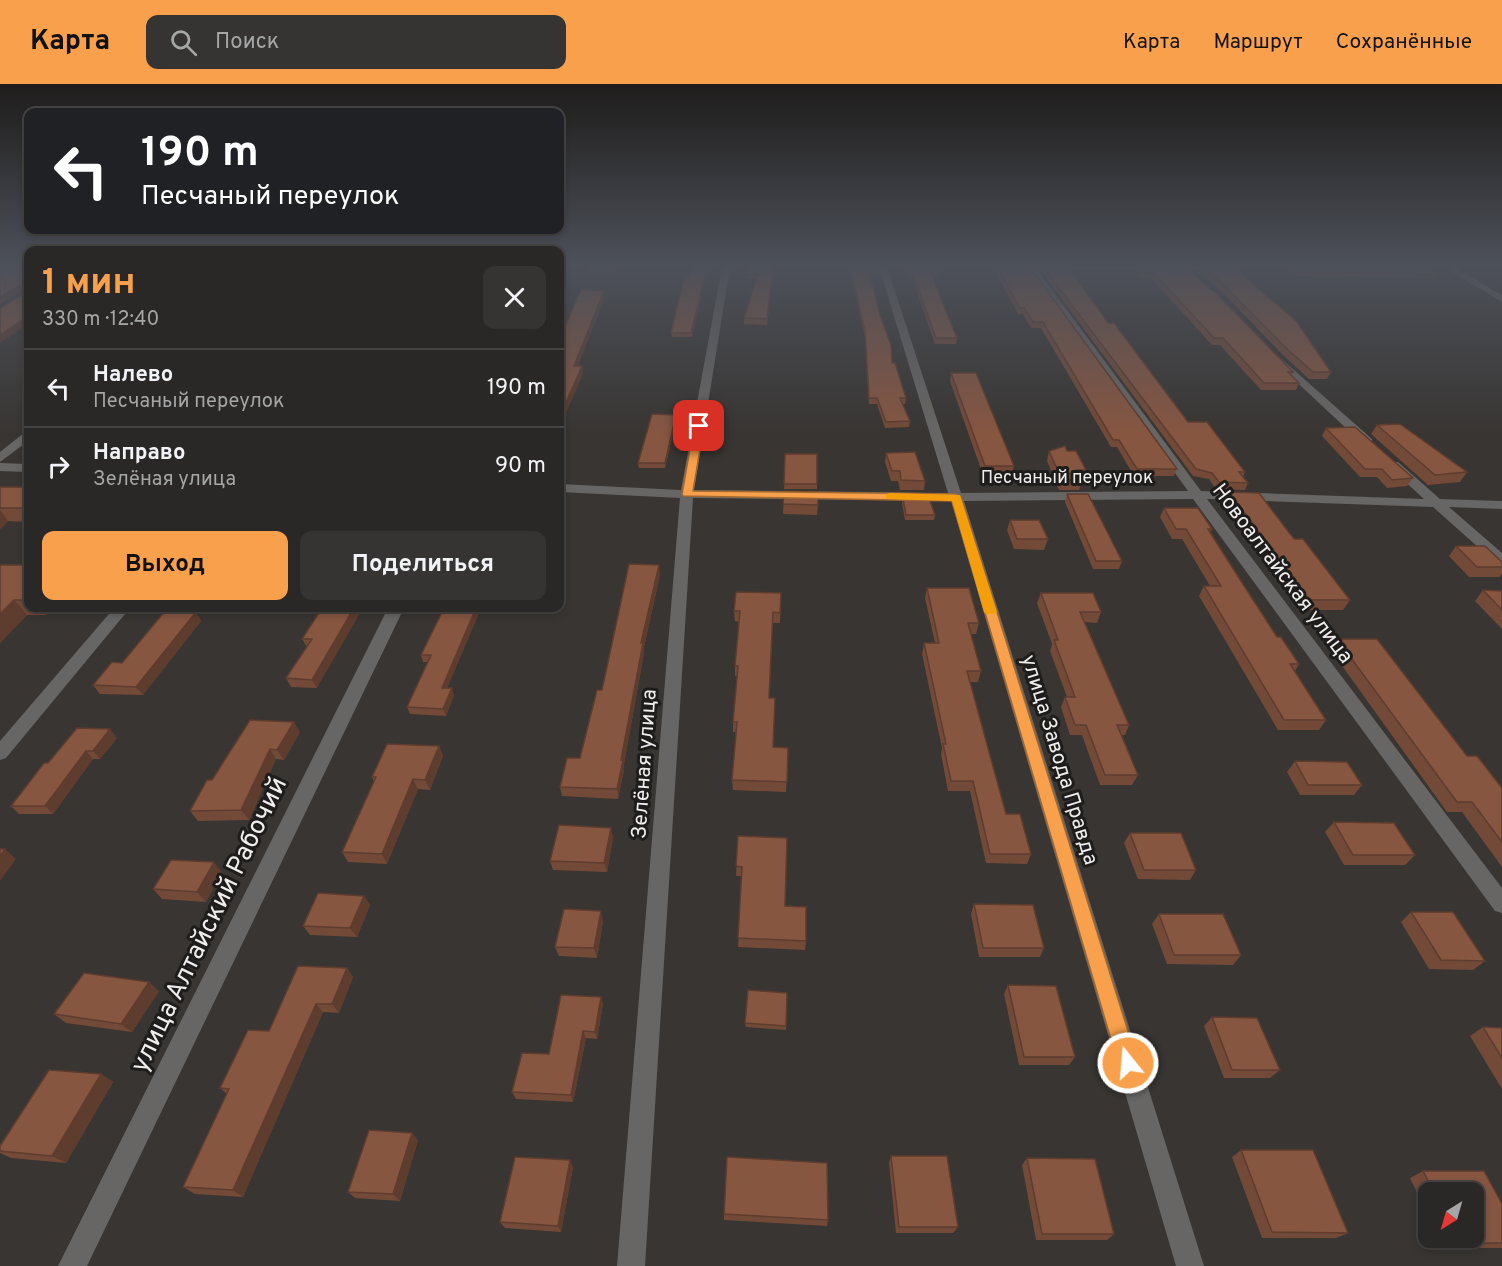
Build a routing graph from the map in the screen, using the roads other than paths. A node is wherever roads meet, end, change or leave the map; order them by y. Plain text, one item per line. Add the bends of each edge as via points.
1 (717, 322) edge
2 (901, 322) edge
3 (1071, 322) edge
4 (1270, 351) edge
5 (24, 439) edge
6 (0, 458) edge
7 (0, 467) edge
8 (24, 468) edge
9 (564, 488) edge
10 (687, 494) junction
11 (1197, 495) junction
12 (956, 497) junction
13 (1437, 505) junction
14 (1502, 505) edge
15 (1502, 561) edge
16 (119, 612) edge
17 (394, 612) edge
18 (0, 753) edge
19 (1502, 904) edge
20 (72, 1266) edge
21 (632, 1266) edge
22 (1190, 1266) edge

1 - 10 street, Зелёная улица
2 - 12 street, улица Завода Правда
3 - 11 street, Новоалтайская улица
4 - 13 street
5 - 6 street
7 - 8 street
9 - 10 street, Песчаный переулок
10 - 12 street, Песчаный переулок
10 - 21 street, Зелёная улица
11 - 12 street, Песчаный переулок
11 - 13 street, Песчаный переулок
11 - 19 street, Новоалтайская улица
12 - 22 street, улица Завода Правда
13 - 14 street, Песчаный переулок
13 - 15 street
16 - 18 street
17 - 20 street, улица Алтайский Рабочий

